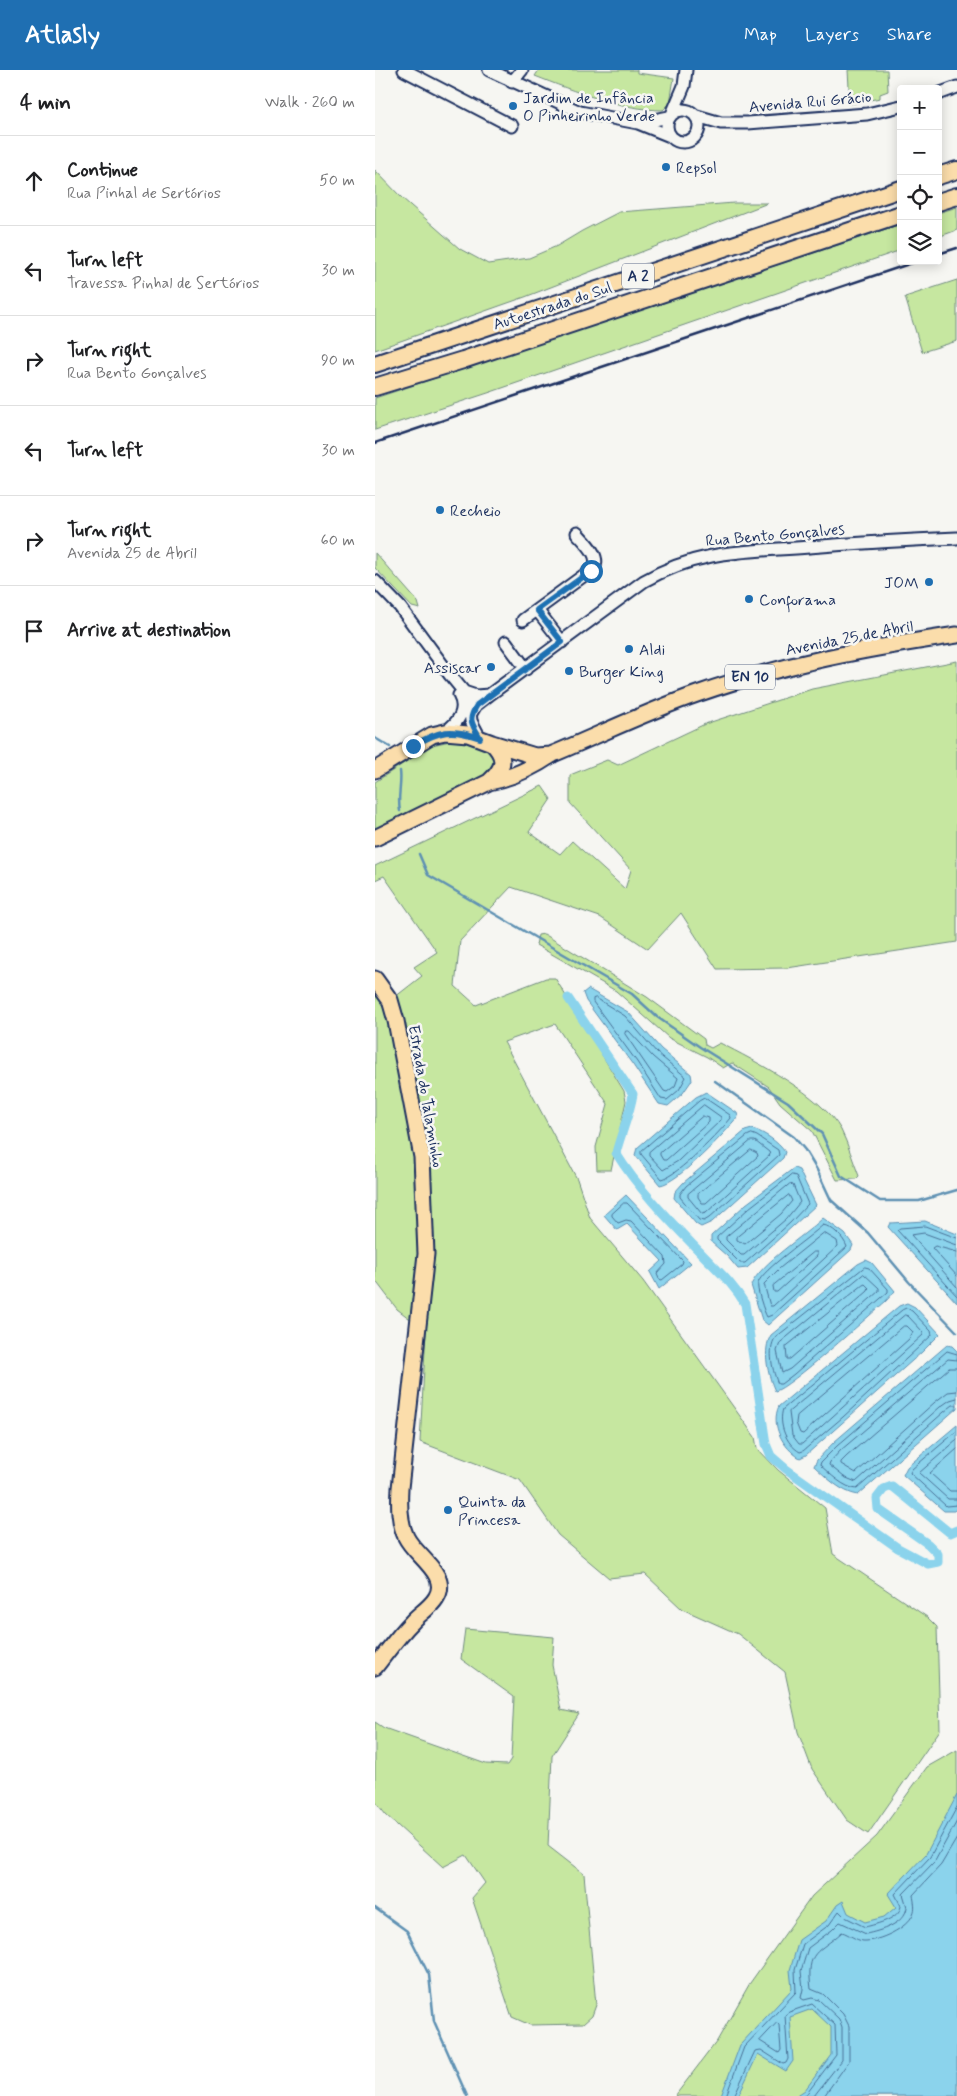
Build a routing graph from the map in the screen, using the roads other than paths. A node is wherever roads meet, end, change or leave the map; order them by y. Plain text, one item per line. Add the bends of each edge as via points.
1 (404, 70) edge
2 (489, 70) edge
3 (522, 70) edge
4 (686, 70) edge
5 (512, 82) junction
6 (684, 86) junction
7 (957, 87) edge
8 (942, 93) edge
9 (897, 107) edge
10 (694, 114) junction
11 (671, 115) junction
12 (638, 123) junction
13 (721, 123) junction
14 (512, 126) dead end
15 (697, 135) junction
16 (670, 136) junction
17 (957, 170) edge
18 (941, 175) edge
19 (897, 190) edge
20 (957, 196) edge
21 (942, 201) edge
22 (897, 215) edge
23 (375, 364) edge
24 (375, 387) edge
25 (577, 533) dead end
26 (957, 538) edge
27 (375, 581) edge
28 (537, 610) junction
29 (523, 620) dead end
30 (957, 635) edge
31 (506, 642) dead end
32 (562, 642) junction
33 (526, 669) junction
34 (450, 675) junction
35 (464, 692) junction
36 (489, 695) junction
37 (470, 715) junction
38 (445, 732) junction
39 (486, 741) junction
40 (553, 754) junction
41 (375, 770) edge
42 (489, 782) junction
43 (375, 838) edge
44 (375, 979) edge
45 (375, 1667) edge

1 - 14 street
2 - 5 street
3 - 5 street
4 - 6 street
5 - 12 street via 580,112
6 - 10 street
6 - 11 street
7 - 8 street
9 - 13 street, Avenida Rui Grácio via 867,114
10 - 11 street via 679,110
10 - 13 street, Avenida Rui Grácio
10 - 15 street via 700,128
11 - 12 street
11 - 16 street via 667,130
12 - 16 street
13 - 15 street, Avenida Rui Grácio
15 - 16 street via 687,142
17 - 18 highway
19 - 23 highway, Autoestrada do Sul / A 2
20 - 21 highway
22 - 24 highway, Autoestrada do Sul / A 2
25 - 28 street via 595,556 596,564
26 - 32 street, Rua Bento Gonçalves via 705,556 665,569 644,581
27 - 34 street via 400,607
28 - 29 street
28 - 32 street
30 - 40 main road, Avenida 25 de Abril / EN 10 via 831,656 749,677 661,707
31 - 33 street
32 - 33 street, Rua Bento Gonçalves
33 - 36 street, Rua Bento Gonçalves
34 - 35 street
34 - 38 street via 462,699 462,716
35 - 36 street via 476,696
35 - 37 street via 469,701
36 - 37 street, Rua Bento Gonçalves
37 - 39 street via 471,722
38 - 39 main road, Avenida 25 de Abril / EN 10 via 458,732
38 - 41 main road, Avenida 25 de Abril / EN 10 via 432,735
39 - 40 main road, Avenida 25 de Abril / EN 10 via 535,756
39 - 42 main road via 500,751 502,766
40 - 42 main road, Avenida 25 de Abril / EN 10 via 509,777
42 - 43 main road, Avenida 25 de Abril / EN 10
44 - 45 main road, Estrada do Talaminho via 390,1000 395,1015 422,1157 425,1194 426,1254 400,1488 401,1517 410,1545 437,1575 440,1586 436,1599 411,1623

